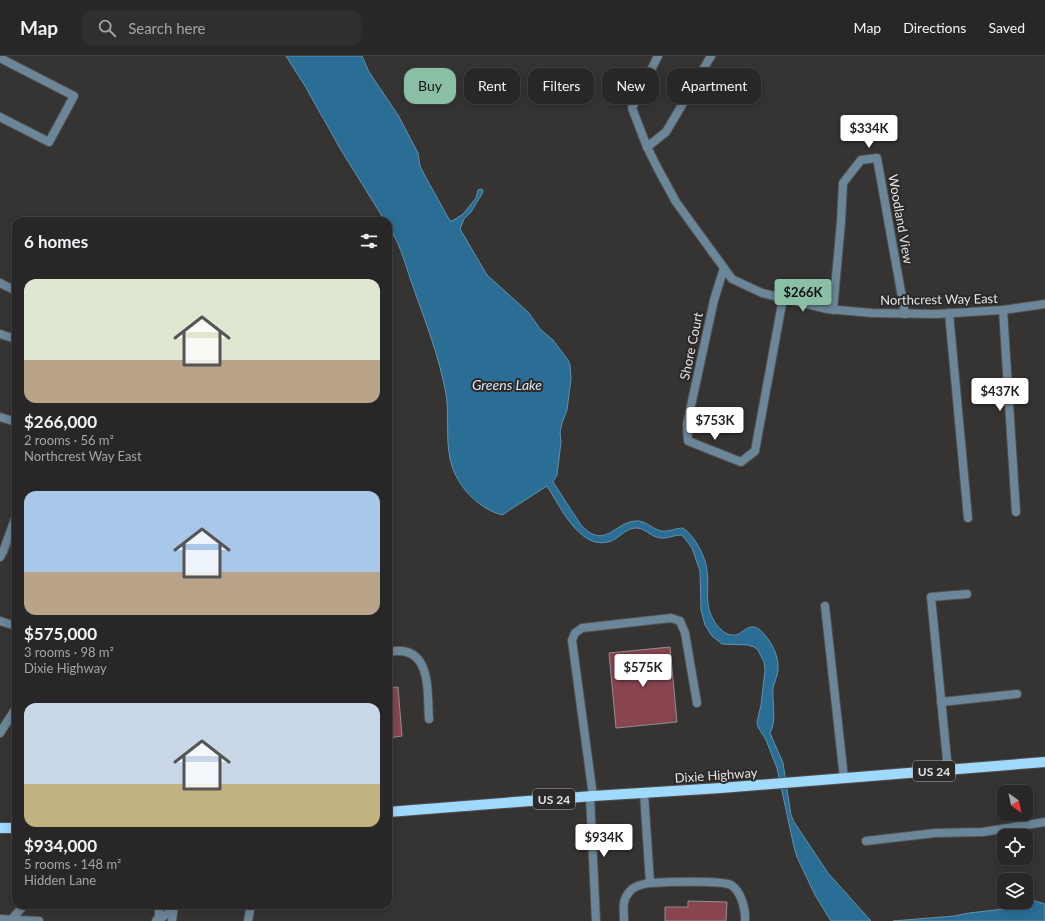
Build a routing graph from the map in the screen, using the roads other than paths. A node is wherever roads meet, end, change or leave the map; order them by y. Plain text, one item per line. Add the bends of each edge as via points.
1 (658, 56) edge
2 (711, 56) edge
3 (0, 58) edge
4 (0, 117) edge
5 (647, 147) junction
6 (724, 268) junction
7 (0, 283) edge
8 (12, 289) edge
9 (783, 298) junction
10 (1045, 304) edge
11 (833, 310) junction
12 (1003, 310) junction
13 (949, 313) junction
14 (905, 314) junction
15 (0, 334) edge
16 (12, 338) edge
17 (0, 417) edge
18 (12, 421) edge
19 (1016, 512) dead end
20 (968, 518) dead end
21 (12, 527) edge
22 (0, 557) edge
23 (967, 594) dead end
24 (825, 606) dead end
25 (0, 621) edge
26 (12, 625) edge
27 (392, 651) edge
28 (1017, 694) dead end
29 (941, 702) junction
30 (697, 703) dead end
31 (12, 714) edge
32 (428, 719) dead end
33 (0, 733) edge
34 (1045, 762) edge
35 (948, 770) junction
36 (844, 778) junction
37 (644, 793) junction
38 (592, 796) junction
39 (392, 812) edge
40 (1045, 822) edge
41 (0, 828) edge
42 (12, 828) edge
43 (866, 841) dead end
44 (650, 883) junction
45 (21, 909) edge
46 (159, 909) edge
47 (171, 909) edge
48 (174, 909) edge
49 (250, 909) edge
50 (0, 919) edge
51 (11, 920) junction
52 (39, 921) edge
53 (157, 921) edge
54 (172, 921) edge
55 (248, 921) edge
56 (596, 921) edge
57 (624, 921) edge
58 (745, 921) edge

1 - 5 street via 632,108
2 - 5 street via 666,132
3 - 4 street via 74,96 49,142
5 - 6 street, Northcrest Way East via 676,202
6 - 9 street, Northcrest Way East via 732,279 762,293
6 - 9 street, Shore Court via 714,300 686,424 688,441 741,462 755,451
7 - 8 street
9 - 11 street, Northcrest Way East
10 - 12 street, Northcrest Way East
11 - 14 street, Northcrest Way East
11 - 14 street, Woodland View via 842,183 861,160 877,158
12 - 13 street, Northcrest Way East
12 - 19 street
13 - 14 street, Northcrest Way East
13 - 20 street
15 - 16 street
17 - 18 street
21 - 22 street
23 - 29 street via 931,597
24 - 36 street
25 - 26 street
27 - 32 street via 411,653 420,661 426,675
28 - 29 street
29 - 35 street
30 - 38 street via 685,633 680,621 671,618 589,627 575,633 572,640
31 - 33 street
34 - 35 main road, Dixie Highway / US 24
35 - 36 main road, Dixie Highway / US 24
36 - 37 main road, Dixie Highway / US 24
37 - 38 main road, Dixie Highway / US 24
37 - 44 street
38 - 39 main road, Dixie Highway / US 24
38 - 56 street
40 - 43 street via 983,832 935,833
41 - 42 main road
44 - 57 street via 632,888 624,899
44 - 58 street via 718,882 731,886 740,897 746,912
45 - 51 street
46 - 53 street
47 - 53 street
48 - 54 street
49 - 55 street
50 - 51 street
51 - 52 street

